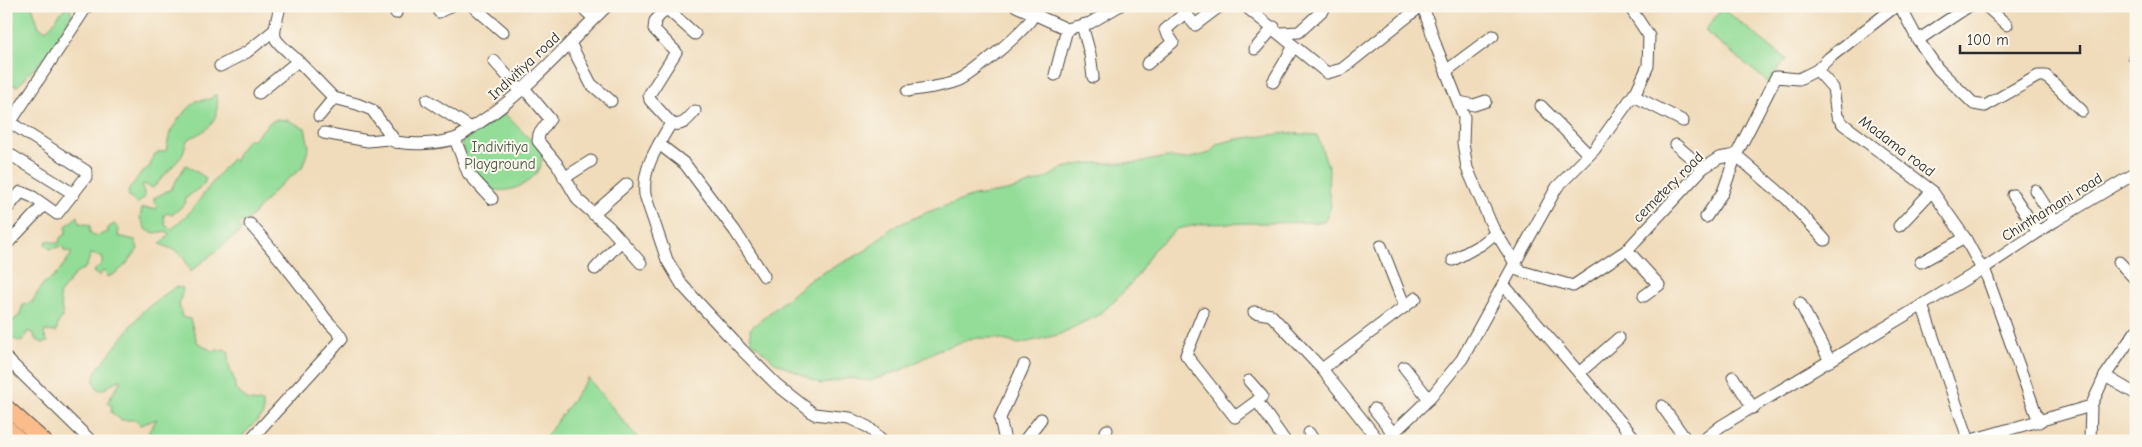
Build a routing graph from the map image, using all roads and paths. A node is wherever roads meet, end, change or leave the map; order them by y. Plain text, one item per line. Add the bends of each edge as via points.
1 (87, 6) edge
2 (280, 6) edge
3 (450, 6) edge
4 (473, 6) edge
5 (580, 6) edge
6 (607, 6) edge
7 (1016, 6) edge
8 (1119, 6) edge
9 (1220, 6) edge
10 (1245, 6) edge
11 (1422, 6) edge
12 (1629, 6) edge
13 (1896, 6) edge
14 (1900, 6) edge
15 (1969, 6) edge
16 (1986, 6) edge
17 (667, 7) edge
18 (438, 9) edge
19 (1324, 9) dead end
20 (1183, 10) edge
21 (1031, 11) edge
22 (594, 18) junction
23 (1082, 25) junction
24 (2007, 25) dead end
25 (1066, 29) junction
26 (1277, 30) junction
27 (272, 32) junction
28 (503, 32) dead end
29 (694, 34) dead end
30 (1493, 36) dead end
31 (1918, 40) junction
32 (570, 43) junction
33 (1294, 46) junction
34 (1255, 49) dead end
35 (298, 61) junction
36 (494, 61) dead end
37 (1147, 64) dead end
38 (220, 66) dead end
39 (1817, 70) junction
40 (1446, 71) junction
41 (1055, 75) dead end
42 (1092, 78) dead end
43 (1273, 82) dead end
44 (522, 90) junction
45 (908, 91) dead end
46 (260, 93) dead end
47 (1634, 96) junction
48 (334, 98) junction
49 (427, 100) dead end
50 (611, 101) dead end
51 (1486, 101) dead end
52 (1459, 102) junction
53 (1541, 106) dead end
54 (695, 111) dead end
55 (2082, 111) dead end
56 (320, 116) dead end
57 (1683, 121) dead end
58 (8, 122) edge
59 (671, 123) junction
60 (472, 128) junction
61 (324, 133) dead end
62 (455, 139) junction
63 (396, 142) junction
64 (659, 144) junction
65 (1676, 144) dead end
66 (6, 152) edge
67 (1589, 155) junction
68 (1736, 155) junction
69 (591, 161) dead end
70 (1703, 168) junction
71 (2136, 173) edge
72 (564, 178) junction
73 (627, 184) dead end
74 (1932, 190) junction
75 (2035, 190) dead end
76 (74, 194) junction
77 (2013, 195) dead end
78 (492, 199) dead end
79 (44, 205) junction
80 (6, 210) edge
81 (592, 214) junction
82 (1706, 217) dead end
83 (2055, 221) junction
84 (250, 224) dead end
85 (1899, 226) dead end
86 (2038, 232) junction
87 (1496, 233) junction
88 (1965, 238) junction
89 (1825, 240) dead end
90 (621, 242) junction
91 (6, 245) edge
92 (1381, 246) dead end
93 (1627, 250) junction
94 (1453, 260) dead end
95 (1515, 260) junction
96 (1921, 262) dead end
97 (2119, 262) dead end
98 (641, 264) dead end
99 (1983, 268) junction
100 (595, 269) dead end
101 (764, 276) dead end
102 (2136, 280) edge
103 (1502, 284) junction
104 (1644, 296) dead end
105 (1416, 298) dead end
106 (1800, 303) dead end
107 (1922, 305) junction
108 (1405, 307) junction
109 (1254, 312) dead end
110 (1203, 314) dead end
111 (2136, 331) edge
112 (1619, 338) dead end
113 (6, 358) edge
114 (1830, 361) junction
115 (1024, 365) dead end
116 (1404, 367) dead end
117 (1322, 369) junction
118 (1579, 373) junction
119 (1733, 376) dead end
120 (2105, 376) junction
121 (1249, 381) dead end
122 (2136, 394) edge
123 (1429, 399) junction
124 (1257, 401) junction
125 (1662, 406) dead end
126 (2091, 406) junction
127 (6, 407) edge
128 (1753, 408) junction
129 (1374, 409) dead end
130 (1041, 419) dead end
131 (2039, 422) junction
132 (6, 427) edge
133 (1107, 430) dead end
134 (1389, 437) edge
135 (21, 441) edge
136 (44, 441) edge
137 (91, 441) edge
138 (249, 441) edge
139 (882, 441) edge
140 (1005, 441) edge
141 (1024, 441) edge
142 (1100, 441) edge
143 (1285, 441) edge
144 (1379, 441) edge
145 (1637, 441) edge
146 (1687, 441) edge
147 (1702, 441) edge
148 (1969, 441) edge
149 (2090, 441) edge

1 - 58 street
2 - 27 street
3 - 18 street
4 - 28 street
5 - 22 street
6 - 22 street, Indivitiya road
7 - 21 street
8 - 23 street via 1090,24
9 - 20 street via 1195,24
10 - 26 street
11 - 33 street via 1342,69 1327,73
11 - 40 street
12 - 47 street via 1649,36 1648,66
13 - 39 street
14 - 31 street
15 - 31 street
16 - 24 street
17 - 29 street
17 - 59 street via 655,21 654,29 676,52 649,95
19 - 26 street via 1299,32
20 - 37 street via 1165,30 1173,42
21 - 25 street
21 - 45 street via 1033,20 958,81
22 - 32 street, Indivitiya road
23 - 25 street
23 - 42 street
25 - 41 street
26 - 33 street
26 - 34 street
27 - 35 street via 274,39
27 - 38 street via 247,52
30 - 40 street
31 - 55 street via 1938,68 1974,104 1985,106 2038,76 2046,76
32 - 44 street, Indivitiya road
32 - 50 street via 591,84
33 - 43 street
35 - 46 street
35 - 48 street
36 - 44 street
39 - 68 street via 1799,78 1776,78
39 - 74 street, Madama road via 1833,88 1837,116 1843,124
40 - 52 street
44 - 60 street, Indivitiya road
44 - 72 street via 550,118 538,141
47 - 57 street
47 - 67 street
48 - 56 street
48 - 63 street via 372,110
49 - 60 street
51 - 52 street via 1474,105
52 - 87 street via 1464,118 1467,168
53 - 67 street
54 - 59 street via 683,124
58 - 76 street via 86,171 86,177
59 - 64 street
60 - 62 street, Indivitiya road
61 - 63 street, Indivitiya road
62 - 63 street, Indivitiya road
62 - 78 street via 468,173
64 - 101 street via 685,164
64 - 139 street via 646,170 645,195 667,260 682,285 784,391 814,414 849,418 868,427
65 - 70 street
66 - 76 street
67 - 95 street via 1557,187
68 - 70 street, cemetery road via 1719,158
68 - 82 street via 1723,192
68 - 89 street via 1787,199
69 - 72 street
70 - 93 street, cemetery road
71 - 83 street, Chinthamani road
72 - 81 street
73 - 81 street
74 - 85 street
74 - 88 street, Madama road
75 - 83 street
76 - 79 street via 56,214
77 - 86 street
79 - 80 street via 21,192
79 - 91 street
81 - 90 street
83 - 86 street, Chinthamani road
84 - 138 street via 342,339
86 - 99 street, Chinthamani road
87 - 94 street
87 - 95 street
88 - 96 street
88 - 99 street, Madama road
90 - 98 street
90 - 100 street
92 - 108 street
93 - 95 street, cemetery road via 1573,286 1520,270
93 - 104 street via 1659,286
95 - 103 street
97 - 102 street
99 - 107 street, Chinthamani road
99 - 131 street, Madama road
103 - 118 street
103 - 123 street via 1462,359
105 - 108 street
106 - 114 street
107 - 114 street, Chinthamani road
107 - 148 street
108 - 117 street
109 - 117 street via 1271,315
110 - 124 street via 1186,355 1235,417
111 - 120 street
112 - 118 street
113 - 137 street
114 - 128 street, Chinthamani road
115 - 140 street via 1000,418
116 - 123 street
117 - 144 street
118 - 145 street
119 - 128 street
120 - 122 street
120 - 126 street
121 - 124 street via 1262,396
123 - 134 street
124 - 143 street
125 - 146 street
126 - 131 street
126 - 149 street
127 - 136 highway
128 - 147 street, Chinthamani road via 1720,426
129 - 134 street
130 - 141 street
131 - 148 street
132 - 135 highway
133 - 142 street

